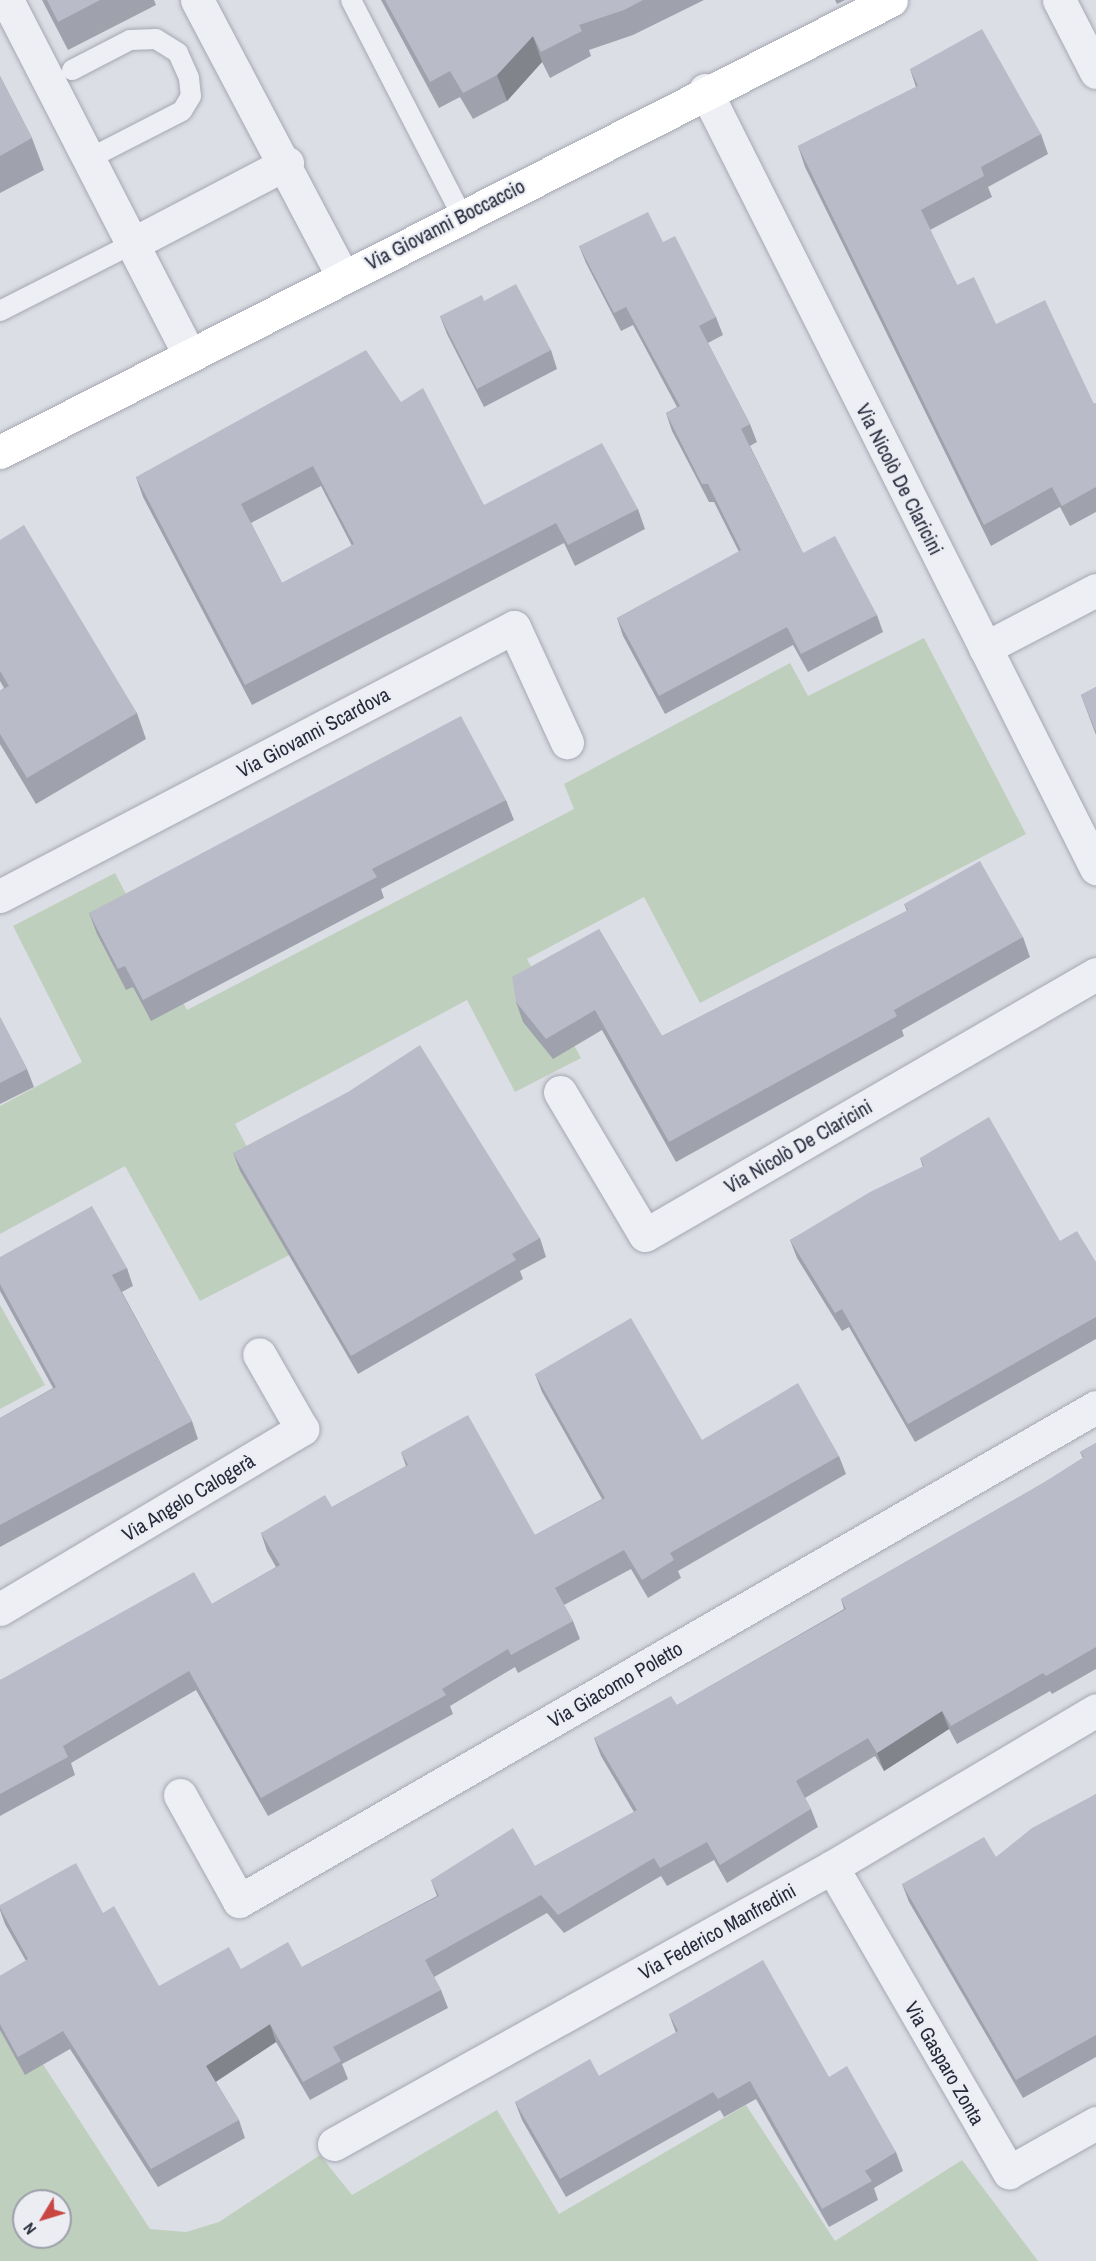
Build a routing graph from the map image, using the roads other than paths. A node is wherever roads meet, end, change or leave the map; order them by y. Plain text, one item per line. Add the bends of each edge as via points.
1 (7, 0) edge
2 (197, 0) edge
3 (351, 0) edge
4 (891, 0) edge
5 (1059, 0) edge
6 (72, 70) dead end
7 (1096, 72) edge
8 (705, 90) junction
9 (88, 159) junction
10 (287, 163) junction
11 (462, 216) junction
12 (132, 244) junction
13 (342, 275) junction
14 (0, 311) edge
15 (189, 354) junction
16 (0, 452) edge
17 (1096, 590) edge
18 (985, 648) junction
19 (567, 742) dead end
20 (1096, 867) edge
21 (0, 896) edge
22 (1096, 974) edge
23 (560, 1092) dead end
24 (259, 1354) dead end
25 (1096, 1407) edge
26 (0, 1609) edge
27 (1096, 1710) edge
28 (180, 1795) dead end
29 (832, 1868) junction
30 (1096, 2123) edge
31 (334, 2144) dead end

1 - 9 street
2 - 10 street
3 - 11 lane
4 - 8 street, Via Giovanni Boccaccio
5 - 7 street
6 - 9 lane via 130,40 156,39 178,53 189,78 191,96 182,111
8 - 11 street, Via Giovanni Boccaccio
8 - 18 street, Via Nicolò De Claricini
9 - 12 street
10 - 12 street
10 - 13 street
11 - 13 street, Via Giovanni Boccaccio
12 - 14 lane
12 - 15 street
13 - 15 street, Via Giovanni Boccaccio
15 - 16 street, Via Giovanni Boccaccio
17 - 18 street
18 - 20 street, Via Nicolò De Claricini
19 - 21 street, Via Giovanni Scardova via 514,627
22 - 23 street, Via Nicolò De Claricini via 645,1234
24 - 26 street, Via Angelo Calogerà via 302,1429
25 - 28 street, Via Giacomo Poletto via 239,1901
27 - 29 street, Via Federico Manfredini
29 - 30 street, Via Gasparo Zonta via 1009,2172
29 - 31 street, Via Federico Manfredini

